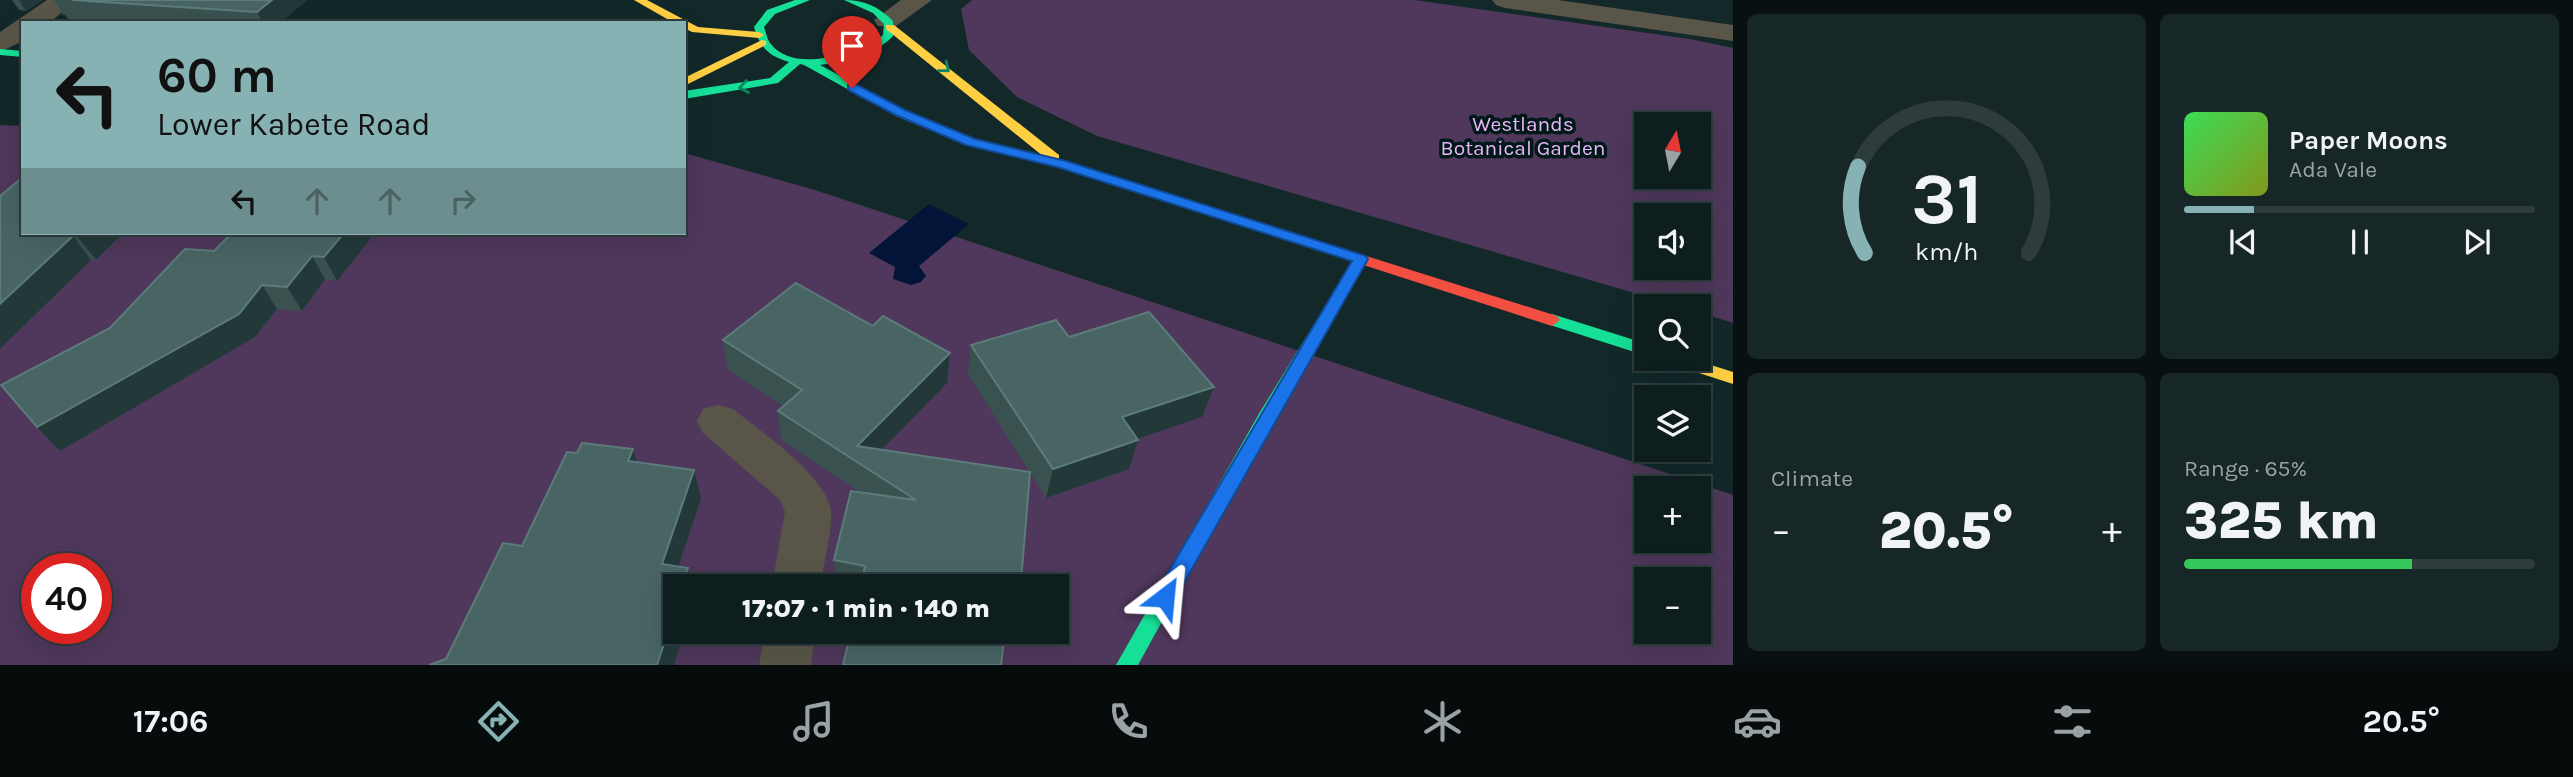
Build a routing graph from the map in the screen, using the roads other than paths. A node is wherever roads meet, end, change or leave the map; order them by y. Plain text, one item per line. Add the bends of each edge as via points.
1 (65, 0) edge
2 (639, 0) edge
3 (849, 0) edge
4 (919, 0) edge
5 (1505, 0) edge
6 (795, 1) edge
7 (34, 21) edge
8 (679, 21) edge
9 (889, 23) junction
10 (686, 25) edge
11 (21, 30) edge
12 (1733, 33) edge
13 (761, 39) junction
14 (0, 44) edge
15 (0, 52) edge
16 (21, 54) edge
17 (803, 62) junction
18 (686, 82) edge
19 (686, 95) edge
20 (1062, 164) junction
21 (1360, 259) junction
22 (1634, 346) edge
23 (1711, 371) edge
24 (1733, 378) edge
25 (718, 421) dead end
26 (798, 574) edge
27 (788, 644) edge
28 (785, 665) edge
29 (1126, 665) edge

1 - 7 street
2 - 8 main road
3 - 9 main road via 878,11
4 - 9 street
5 - 12 street
6 - 13 main road via 763,19
9 - 17 main road via 888,39 867,54 834,63
9 -> 20 main road
10 - 13 main road
11 - 14 street
13 - 17 main road via 776,54
13 - 18 main road
15 - 16 main road
17 -> 19 main road via 774,81
17 - 20 main road via 900,113 971,142
20 - 21 main road
21 - 22 main road
21 - 29 main road
23 - 24 main road
25 - 26 street via 795,486 808,510
27 - 28 street

